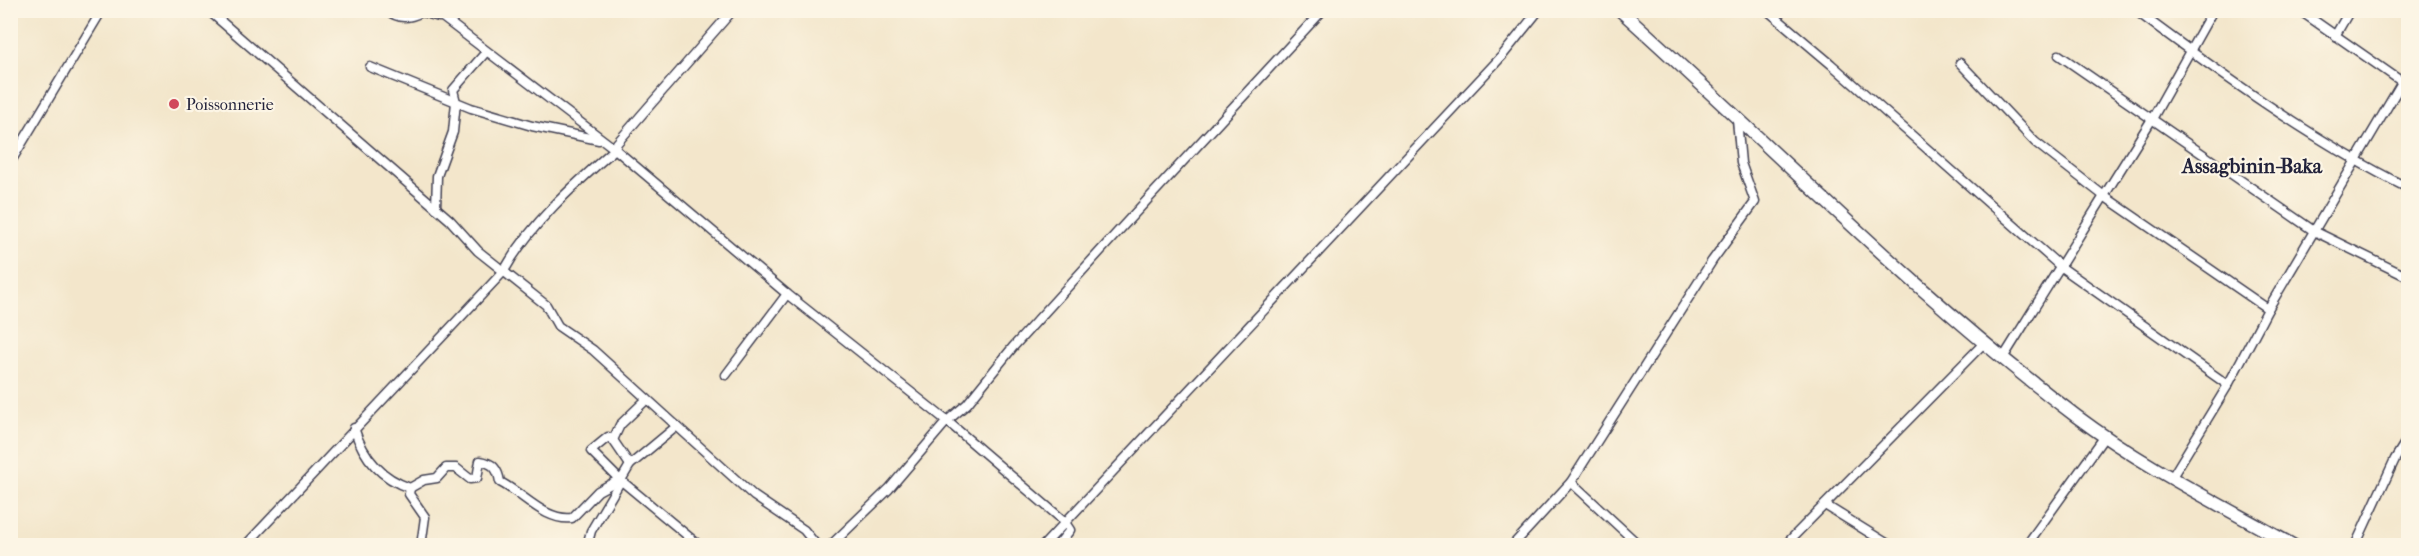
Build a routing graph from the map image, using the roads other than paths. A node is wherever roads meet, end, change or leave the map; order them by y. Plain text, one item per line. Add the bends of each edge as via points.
1 (102, 10) edge
2 (208, 10) edge
3 (387, 10) edge
4 (433, 10) edge
5 (733, 10) edge
6 (1323, 10) edge
7 (1539, 10) edge
8 (1767, 10) edge
9 (2135, 10) edge
10 (2213, 10) edge
11 (2299, 10) edge
12 (2350, 10) edge
13 (1628, 13) edge
14 (442, 18) junction
15 (2335, 36) junction
16 (2189, 51) junction
17 (486, 52) junction
18 (2059, 55) dead end
19 (1960, 63) dead end
20 (370, 67) dead end
21 (2409, 72) edge
22 (2406, 84) edge
23 (456, 102) junction
24 (2152, 118) junction
25 (1737, 120) junction
26 (603, 141) junction
27 (615, 149) junction
28 (2355, 161) junction
29 (10, 163) edge
30 (2409, 188) edge
31 (2104, 196) junction
32 (436, 208) junction
33 (2314, 231) junction
34 (2061, 267) junction
35 (504, 271) junction
36 (2409, 277) edge
37 (788, 294) junction
38 (2268, 309) junction
39 (1984, 343) junction
40 (2003, 358) junction
41 (726, 375) dead end
42 (2228, 385) junction
43 (647, 399) junction
44 (947, 421) junction
45 (677, 426) junction
46 (354, 428) junction
47 (2105, 436) junction
48 (2409, 438) edge
49 (613, 441) junction
50 (630, 465) junction
51 (2172, 477) junction
52 (620, 479) junction
53 (1571, 482) junction
54 (410, 488) junction
55 (1825, 505) junction
56 (1064, 521) junction
57 (245, 546) edge
58 (421, 546) edge
59 (587, 546) edge
60 (700, 546) edge
61 (817, 546) edge
62 (830, 546) edge
63 (1043, 546) edge
64 (1057, 546) edge
65 (1512, 546) edge
66 (1640, 546) edge
67 (1784, 546) edge
68 (1891, 546) edge
69 (2026, 546) edge
70 (2294, 546) edge
71 (2355, 546) edge

1 - 29 street
2 - 32 street
3 - 14 street via 396,17 422,12
4 - 14 street
5 - 27 street
6 - 44 street via 1108,242 967,404
7 - 56 street via 1502,56
8 - 34 street
9 - 16 street
10 - 16 street
11 - 15 street
12 - 15 street
13 - 25 street
14 - 17 street
15 - 22 street
16 - 24 street
16 - 28 street
17 - 23 street via 455,86
17 - 26 street
18 - 24 street
19 - 31 street via 2035,142
20 - 23 street
21 - 22 street
22 - 28 street
23 - 26 street via 532,126
23 - 32 street via 453,132 437,176
24 - 31 street
24 - 33 street
25 - 39 street
25 - 53 street via 1742,163 1755,202 1712,261
26 - 27 street
27 - 35 street via 549,212 516,250
27 - 37 street
28 - 30 street
28 - 33 street
31 - 34 street
31 - 38 street
32 - 35 street
33 - 36 street
33 - 38 street
34 - 40 street
34 - 42 street
35 - 43 street via 546,305 558,326 592,350
35 - 46 street
37 - 41 street
37 - 44 street
38 - 42 street
39 - 40 street
39 - 55 street
40 - 47 street
42 - 51 street
43 - 45 street
43 - 49 street via 620,425
44 - 56 street
44 - 62 street via 889,489
45 - 50 street
45 - 61 street via 754,495 804,530
46 - 54 street via 359,445 390,482
46 - 57 street
47 - 51 street
47 - 69 street
48 - 71 street via 2395,459
49 - 50 street
49 - 52 street via 608,437 591,451
50 - 52 street
51 - 70 street
52 - 54 street via 598,491 572,518 559,519 500,482 498,472 489,462 480,461 477,478 470,479 456,468 446,468 437,478
52 - 59 street via 591,531
52 - 60 street
53 - 65 street
53 - 66 street
54 - 58 street via 409,494 425,518
55 - 67 street
55 - 68 street
56 - 63 street
56 - 64 street via 1070,530

